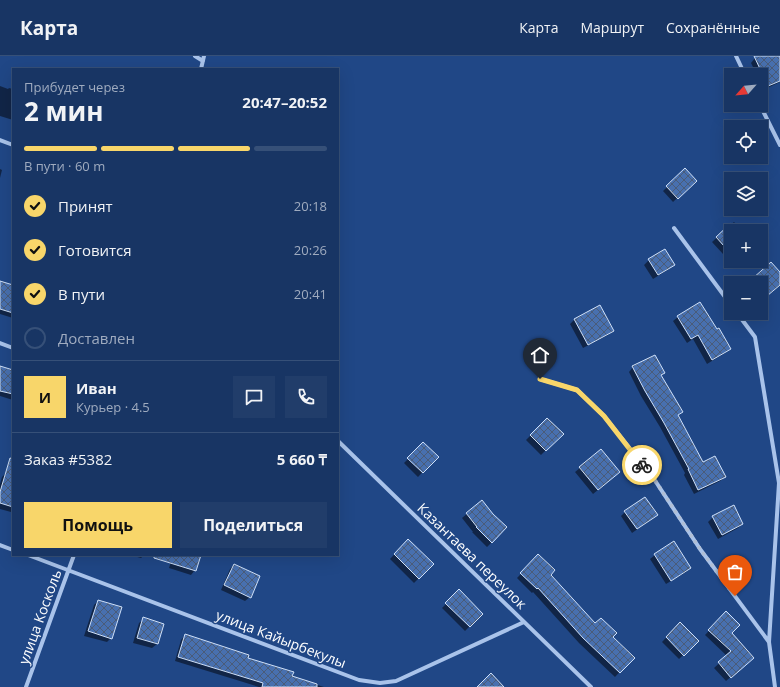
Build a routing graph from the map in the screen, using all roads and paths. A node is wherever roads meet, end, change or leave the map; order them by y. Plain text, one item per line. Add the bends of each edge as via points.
1 (196, 56) edge
2 (204, 56) edge
3 (736, 56) edge
4 (203, 61) junction
5 (201, 68) edge
6 (742, 68) edge
7 (764, 112) edge
8 (0, 140) edge
9 (12, 145) edge
10 (780, 145) edge
11 (674, 228) dead end
12 (724, 296) edge
13 (742, 320) edge
14 (0, 343) edge
15 (12, 348) edge
16 (540, 379) dead end
17 (339, 442) edge
18 (0, 545) edge
19 (12, 550) edge
20 (31, 556) edge
21 (74, 556) edge
22 (69, 570) junction
23 (524, 622) junction
24 (769, 642) junction
25 (26, 687) edge
26 (591, 687) edge
27 (776, 687) edge

1 - 4 street
2 - 4 street
3 - 6 street
4 - 5 street
7 - 10 street
8 - 9 street
11 - 12 street
13 - 24 street via 755,337 779,483
14 - 15 street
16 - 24 street via 577,390 604,416 654,479 700,549
17 - 23 street, Казантаева переулок
18 - 19 street
20 - 22 street, улица Кайырбекулы
21 - 22 street, улица Косколь
22 - 23 street, улица Кайырбекулы via 359,680 380,683 396,681
22 - 25 street, улица Косколь
23 - 26 street, Казантаева переулок
24 - 27 street

